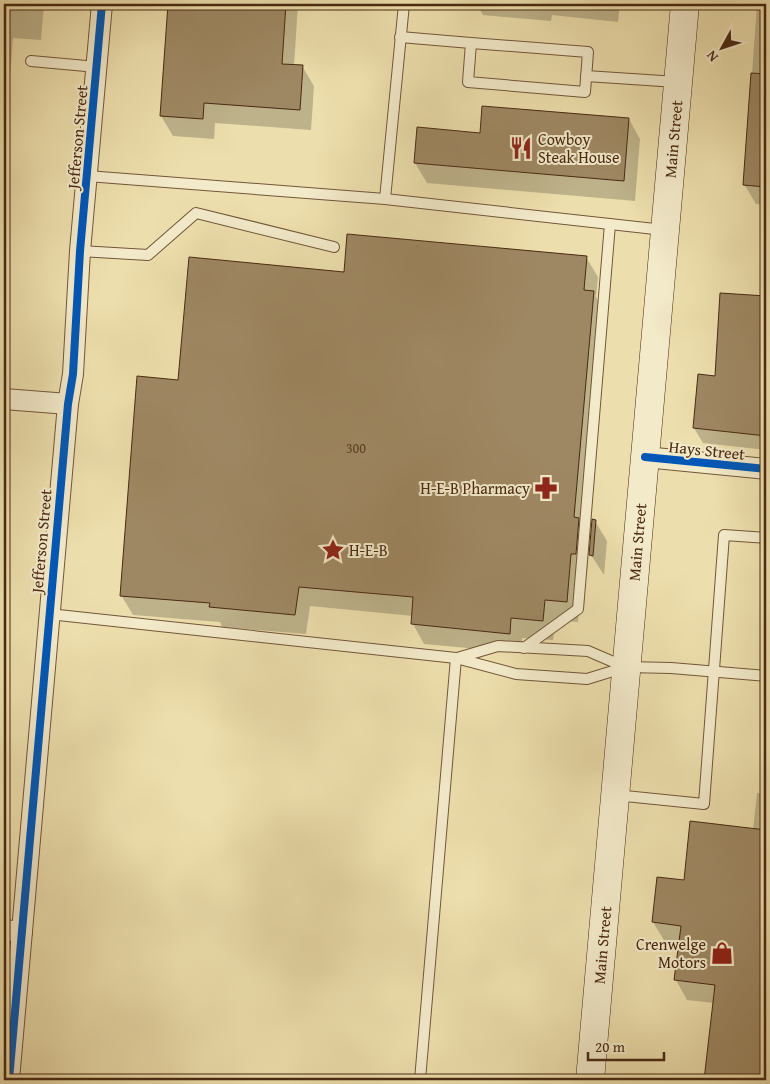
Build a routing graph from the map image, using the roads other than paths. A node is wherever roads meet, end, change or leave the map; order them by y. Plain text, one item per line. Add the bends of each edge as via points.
1 (102, 4) edge
2 (404, 4) edge
3 (685, 4) edge
4 (400, 37) junction
5 (471, 43) junction
6 (31, 61) dead end
7 (97, 67) junction
8 (586, 76) junction
9 (678, 82) junction
10 (88, 176) junction
11 (385, 199) junction
12 (610, 224) junction
13 (665, 230) junction
14 (334, 247) dead end
15 (80, 251) junction
16 (4, 399) edge
17 (68, 404) junction
18 (645, 457) junction
19 (766, 469) edge
20 (766, 538) edge
21 (49, 614) junction
22 (524, 648) junction
23 (456, 658) junction
24 (626, 667) junction
25 (714, 671) junction
26 (766, 676) edge
27 (615, 795) junction
28 (13, 931) edge
29 (9, 1080) edge
30 (420, 1080) edge
31 (590, 1080) edge

1 - 7 street, Jefferson Street
2 - 4 lane
3 - 9 main road, Main Street
4 - 5 lane
4 - 11 lane
5 - 8 lane via 588,52
5 - 8 lane via 468,82 585,92
6 - 7 lane
7 - 10 street, Jefferson Street
8 - 9 lane
9 - 13 main road, Main Street
10 - 11 lane
10 - 15 street, Jefferson Street
11 - 12 lane
12 - 13 lane
12 - 22 lane via 578,609
13 - 18 main road, Main Street
14 - 15 lane via 196,213 148,255
15 - 17 street, Jefferson Street via 73,374
16 - 17 street
17 - 21 street, Jefferson Street
18 - 19 street, Hays Street
18 - 24 main road, Main Street
20 - 25 lane via 724,535
21 - 23 lane
21 - 28 street, Jefferson Street
22 - 23 lane via 498,646
22 - 24 lane via 588,652
23 - 24 lane via 516,674 586,679
23 - 30 lane
24 - 25 lane
24 - 27 main road, Main Street
25 - 26 lane
25 - 27 lane via 704,804
27 - 31 main road, Main Street
28 - 29 street, Jefferson Street

